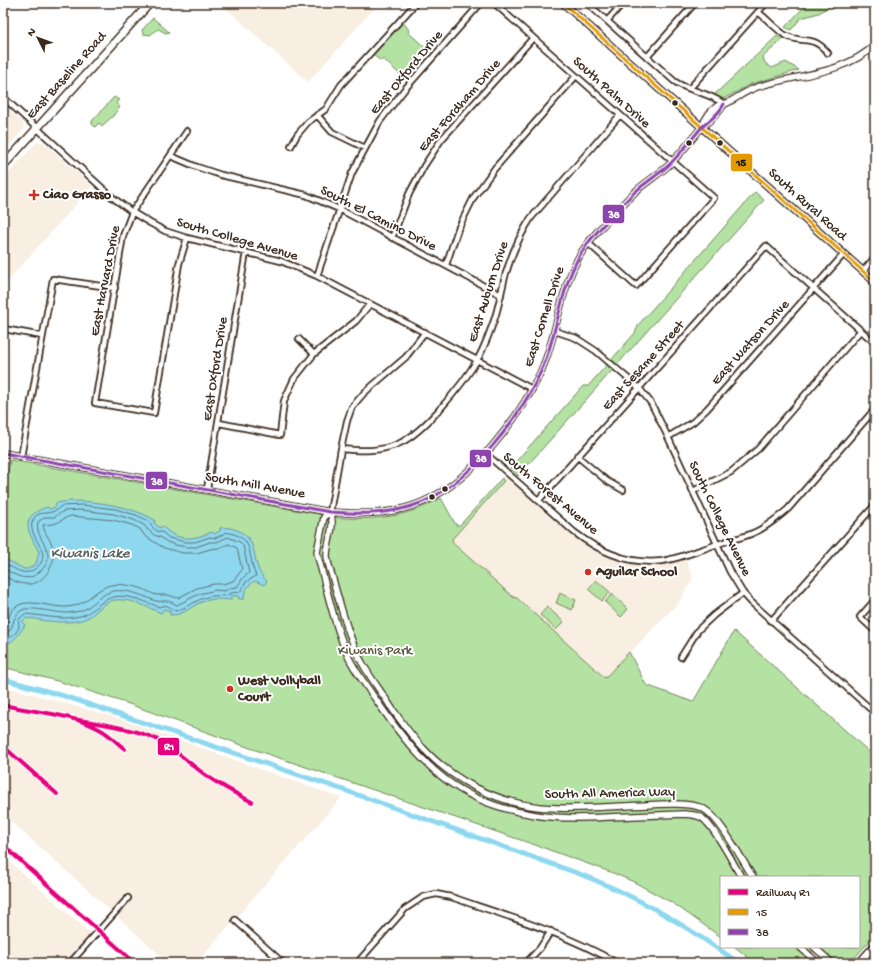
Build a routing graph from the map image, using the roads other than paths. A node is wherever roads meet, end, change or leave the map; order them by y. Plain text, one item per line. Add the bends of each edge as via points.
1 (150, 3) edge
2 (416, 3) edge
3 (481, 3) edge
4 (494, 3) edge
5 (563, 3) edge
6 (587, 3) edge
7 (624, 3) edge
8 (695, 3) edge
9 (766, 3) edge
10 (758, 12) junction
11 (607, 21) junction
12 (533, 38) junction
13 (875, 45) edge
14 (828, 53) dead end
15 (647, 57) junction
16 (576, 76) junction
17 (690, 88) junction
18 (3, 97) edge
19 (724, 104) junction
20 (317, 115) junction
21 (620, 116) junction
22 (702, 127) junction
23 (37, 129) junction
24 (187, 131) dead end
25 (291, 146) dead end
26 (365, 148) junction
27 (171, 156) junction
28 (673, 162) junction
29 (3, 166) edge
30 (340, 209) junction
31 (132, 212) junction
32 (187, 238) junction
33 (392, 238) junction
34 (588, 243) junction
35 (246, 252) junction
36 (844, 254) junction
37 (875, 257) edge
38 (446, 265) junction
39 (863, 271) junction
40 (317, 276) junction
41 (875, 282) edge
42 (115, 288) junction
43 (814, 289) junction
44 (501, 295) junction
45 (370, 304) junction
46 (4, 329) edge
47 (555, 330) junction
48 (861, 330) junction
49 (425, 332) junction
50 (42, 336) junction
51 (299, 339) dead end
52 (875, 343) edge
53 (314, 354) junction
54 (477, 361) junction
55 (639, 388) junction
56 (532, 389) junction
57 (875, 409) edge
58 (219, 423) junction
59 (668, 437) junction
60 (341, 449) junction
61 (3, 453) edge
62 (485, 453) junction
63 (577, 456) junction
64 (21, 457) junction
65 (207, 489) junction
66 (623, 490) dead end
67 (693, 491) junction
68 (539, 500) junction
69 (875, 505) edge
70 (330, 512) junction
71 (322, 531) junction
72 (331, 532) junction
73 (718, 544) junction
74 (743, 593) junction
75 (875, 600) edge
76 (771, 621) junction
77 (875, 631) edge
78 (354, 647) junction
79 (346, 651) junction
80 (680, 657) dead end
81 (875, 713) edge
82 (597, 807) junction
83 (597, 817) junction
84 (731, 843) junction
85 (723, 848) junction
86 (740, 876) edge
87 (752, 876) edge
88 (128, 898) dead end
89 (234, 920) dead end
90 (551, 931) junction
91 (875, 945) edge
92 (801, 948) edge
93 (815, 948) edge
94 (820, 952) junction
95 (816, 961) edge
96 (70, 963) edge
97 (283, 963) edge
98 (358, 963) edge
99 (526, 963) edge
100 (617, 963) edge
101 (832, 963) edge
102 (859, 963) edge

1 - 23 main road, East Baseline Road
2 - 20 street via 341,85 326,109
3 - 26 street, East Oxford Drive via 404,90 380,121
4 - 12 street, South Palm Drive
5 - 22 main road, South Rural Road
6 - 11 street
7 - 11 street
8 - 15 street
9 - 10 street
10 - 14 street via 785,34 793,38 814,41
10 - 17 street
11 - 15 street
12 - 16 street, South Palm Drive
12 - 33 street, East Fordham Drive via 442,140 409,194
13 - 19 street, East Cornell Drive via 844,65 755,87
15 - 17 street via 674,81
16 - 21 street, South Palm Drive
16 - 38 street via 495,168 474,197 458,229
17 - 19 street via 710,95
18 - 23 street, South College Avenue
19 - 22 street, East Cornell Drive via 717,106 706,117
20 - 25 street via 297,135
20 - 26 street via 332,132
21 - 28 street, South Palm Drive
21 - 44 street, East Auburn Drive via 531,218 512,254
22 - 28 street, East Cornell Drive
22 - 36 main road, South Rural Road
23 - 29 main road, East Baseline Road
23 - 31 street, South College Avenue
24 - 27 street, East Harvard Drive
26 - 30 street, East Oxford Drive via 352,173
27 - 30 street, South El Camino Drive via 221,176 306,195
27 - 31 street, East Harvard Drive
28 - 34 street, East Cornell Drive via 636,191
28 - 34 street, South Palm Drive via 714,198 636,286
30 - 33 street, South El Camino Drive
30 - 40 street, East Oxford Drive
31 - 32 street, South College Avenue via 158,227
31 - 42 street, East Harvard Drive via 123,236
32 - 35 street, South College Avenue
32 - 42 street, East Harvard Drive via 179,264 154,413 95,402
33 - 38 street, South El Camino Drive
34 - 47 street, East Cornell Drive via 572,271 562,296
35 - 40 street, South College Avenue via 281,261
35 - 58 street, East Oxford Drive
36 - 39 main road, South Rural Road
36 - 43 street, East Watson Drive
37 - 39 street
38 - 44 street, South El Camino Drive
39 - 41 main road, South Rural Road
40 - 45 street, South College Avenue
42 - 50 street via 53,279
43 - 48 street
43 - 55 street, East Sesame Street via 766,246
43 - 59 street, East Watson Drive via 707,409 693,422
44 - 54 street, East Auburn Drive via 493,324
45 - 49 street, South College Avenue
45 - 53 street via 356,321
46 - 50 street
47 - 55 street, South College Avenue via 576,338 596,351
47 - 56 street, East Cornell Drive
48 - 52 street
48 - 67 street via 758,449 731,472
49 - 54 street, South College Avenue
49 - 60 street via 406,357 364,393 352,407
50 - 64 street
51 - 53 street
53 - 58 street via 294,379 284,401 280,435
54 - 56 street, South College Avenue
54 - 60 street, East Auburn Drive via 438,411 420,430 401,443 382,449 362,451
55 - 59 street, South College Avenue via 651,403
55 - 63 street, East Sesame Street
56 - 62 street, East Cornell Drive via 520,410
57 - 73 street, South Forest Avenue via 788,509 753,533
58 - 65 street, East Oxford Drive
59 - 67 street, South College Avenue
60 - 70 street
61 - 64 street, South Mill Avenue
62 - 68 street, South Forest Avenue
62 - 70 street, South Mill Avenue via 464,476 448,488 412,506 375,513
63 - 66 street via 607,481
63 - 68 street, East Sesame Street
64 - 65 street, South Mill Avenue
65 - 70 street, South Mill Avenue
67 - 73 street, South College Avenue
68 - 73 street, South Forest Avenue via 577,535 612,555 636,560 661,561
69 - 76 street
70 - 71 street, South All America Way via 324,517
70 - 72 street, South All America Way via 333,518
71 - 72 street
71 - 79 street, South All America Way via 318,557
72 - 78 street, South All America Way via 327,550 328,561
73 - 74 street, South College Avenue via 730,572
74 - 76 street, South College Avenue
74 - 80 street via 698,630
75 - 77 street via 860,617
76 - 81 street, South College Avenue
78 - 79 street
78 - 82 street, South All America Way via 367,672 416,741 452,774 489,793 523,804 538,807
79 - 83 street, South All America Way via 362,680 404,740 431,768 455,786 481,800 511,811 551,817
82 - 83 street
82 - 84 street, South All America Way via 700,807 715,819
83 - 85 street, South All America Way via 697,815 710,825
84 - 85 street
84 - 87 street, South All America Way
85 - 86 street, South All America Way
88 - 96 street
89 - 97 street
90 - 98 street via 436,894 404,909
90 - 99 street
90 - 100 street
91 - 102 main road
92 - 95 street
93 - 94 street
94 - 95 street
94 - 101 street

